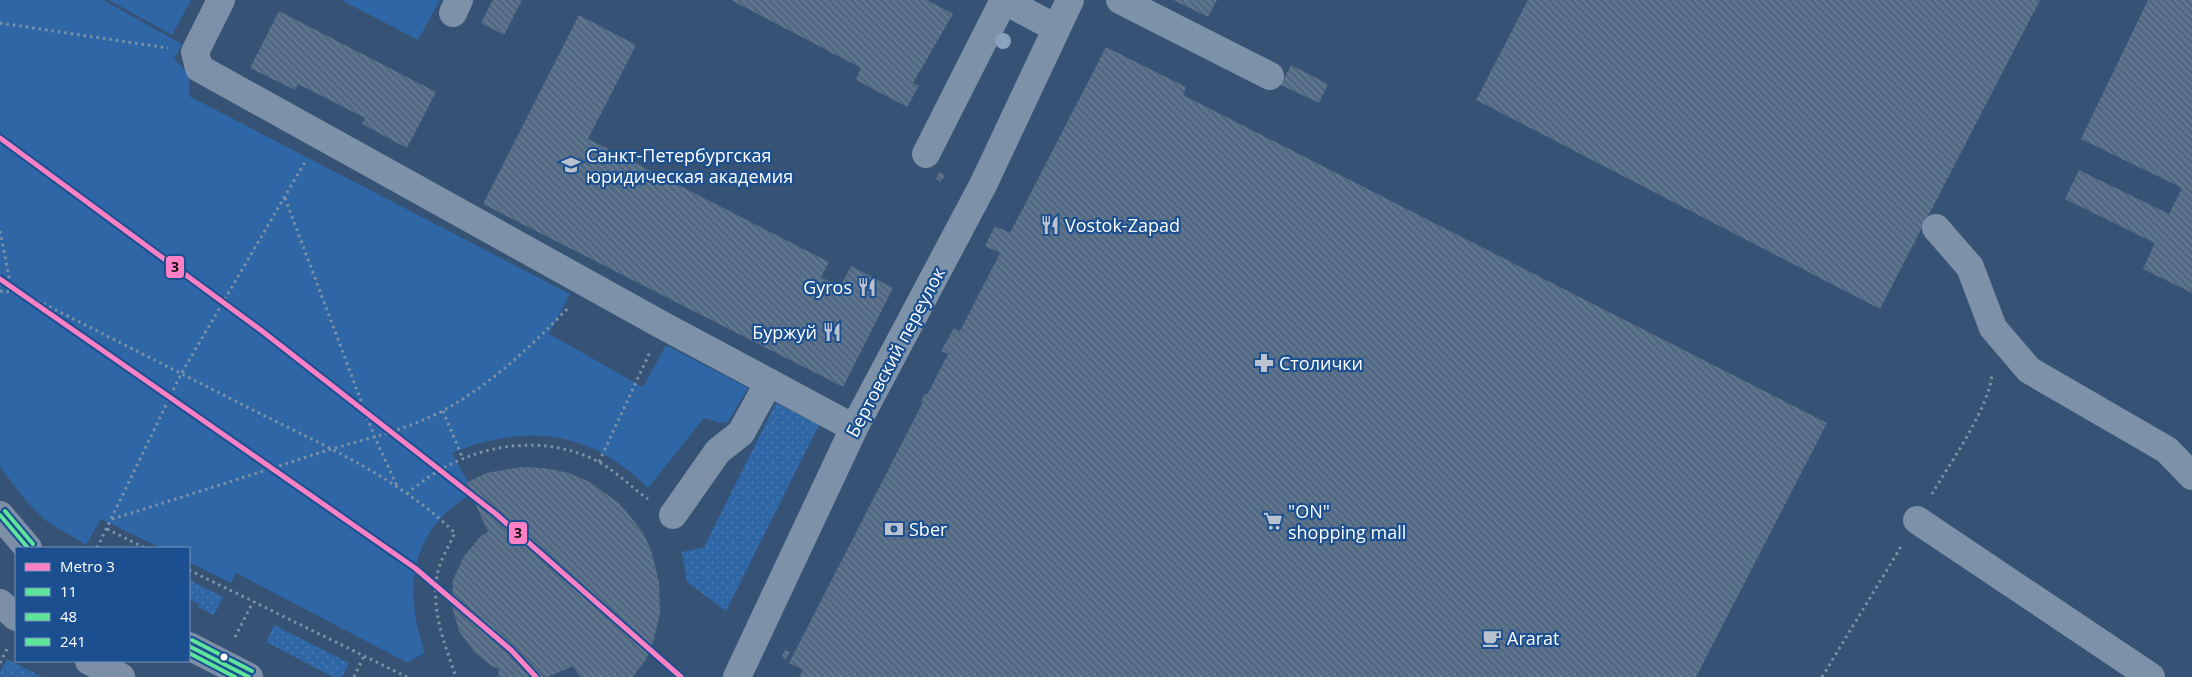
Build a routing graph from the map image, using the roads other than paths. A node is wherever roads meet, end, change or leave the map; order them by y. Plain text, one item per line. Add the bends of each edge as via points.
1 (221, 0) edge
2 (1004, 0) edge
3 (1070, 0) edge
4 (1120, 0) edge
5 (1056, 28) junction
6 (1270, 76) dead end
7 (926, 154) dead end
8 (1936, 228) dead end
9 (769, 382) junction
10 (854, 428) junction
11 (2192, 476) edge
12 (673, 514) road end
13 (0, 515) edge
14 (1917, 520) dead end
15 (27, 547) edge
16 (0, 602) edge
17 (15, 616) edge
18 (190, 647) edge
19 (91, 662) edge
20 (746, 674) edge
21 (121, 677) edge
22 (249, 677) edge
23 (2151, 677) edge

1 - 9 street via 195,52 199,68
2 - 5 street
2 - 7 street
3 - 5 street, Бертовский переулок
4 - 6 street
5 - 10 street, Бертовский переулок via 984,183
8 - 11 street via 1970,267 1993,328 2028,370 2167,450
9 - 10 street
9 - 12 street via 741,433 718,451
10 - 20 street, Бертовский переулок
13 - 15 main road
14 - 23 street
16 - 17 main road
18 - 22 main road
19 - 21 main road

